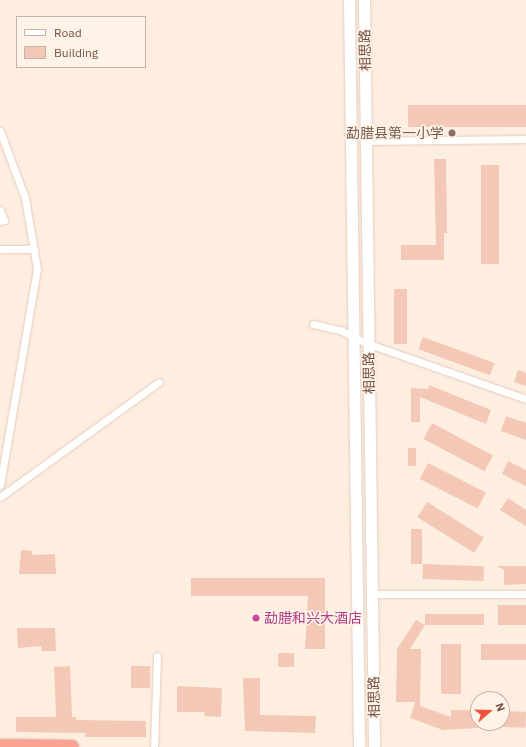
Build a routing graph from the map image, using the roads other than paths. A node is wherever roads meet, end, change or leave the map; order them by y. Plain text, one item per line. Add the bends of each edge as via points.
1 (349, 0) edge
2 (364, 0) edge
3 (0, 131) edge
4 (526, 139) edge
5 (366, 141) junction
6 (0, 210) edge
7 (0, 221) edge
8 (0, 249) edge
9 (34, 249) junction
10 (313, 324) dead end
11 (355, 338) junction
12 (369, 344) junction
13 (159, 382) dead end
14 (526, 399) edge
15 (0, 485) edge
16 (0, 497) edge
17 (372, 594) junction
18 (526, 594) edge
19 (157, 656) dead end
20 (0, 746) edge
21 (72, 747) edge
22 (154, 747) edge
23 (359, 747) edge
24 (374, 747) edge

1 - 11 main road, 相思路
2 - 5 main road, 相思路
3 - 9 street via 25,198
4 - 5 street
5 - 12 main road, 相思路
6 - 7 street via 4,220
8 - 9 street
9 - 15 street via 37,269
10 - 11 street via 340,330
11 - 12 street
11 - 23 main road, 相思路
12 - 14 street
12 - 17 main road, 相思路
13 - 16 street
17 - 18 street
17 - 24 main road, 相思路
19 - 22 street
20 - 21 highway

